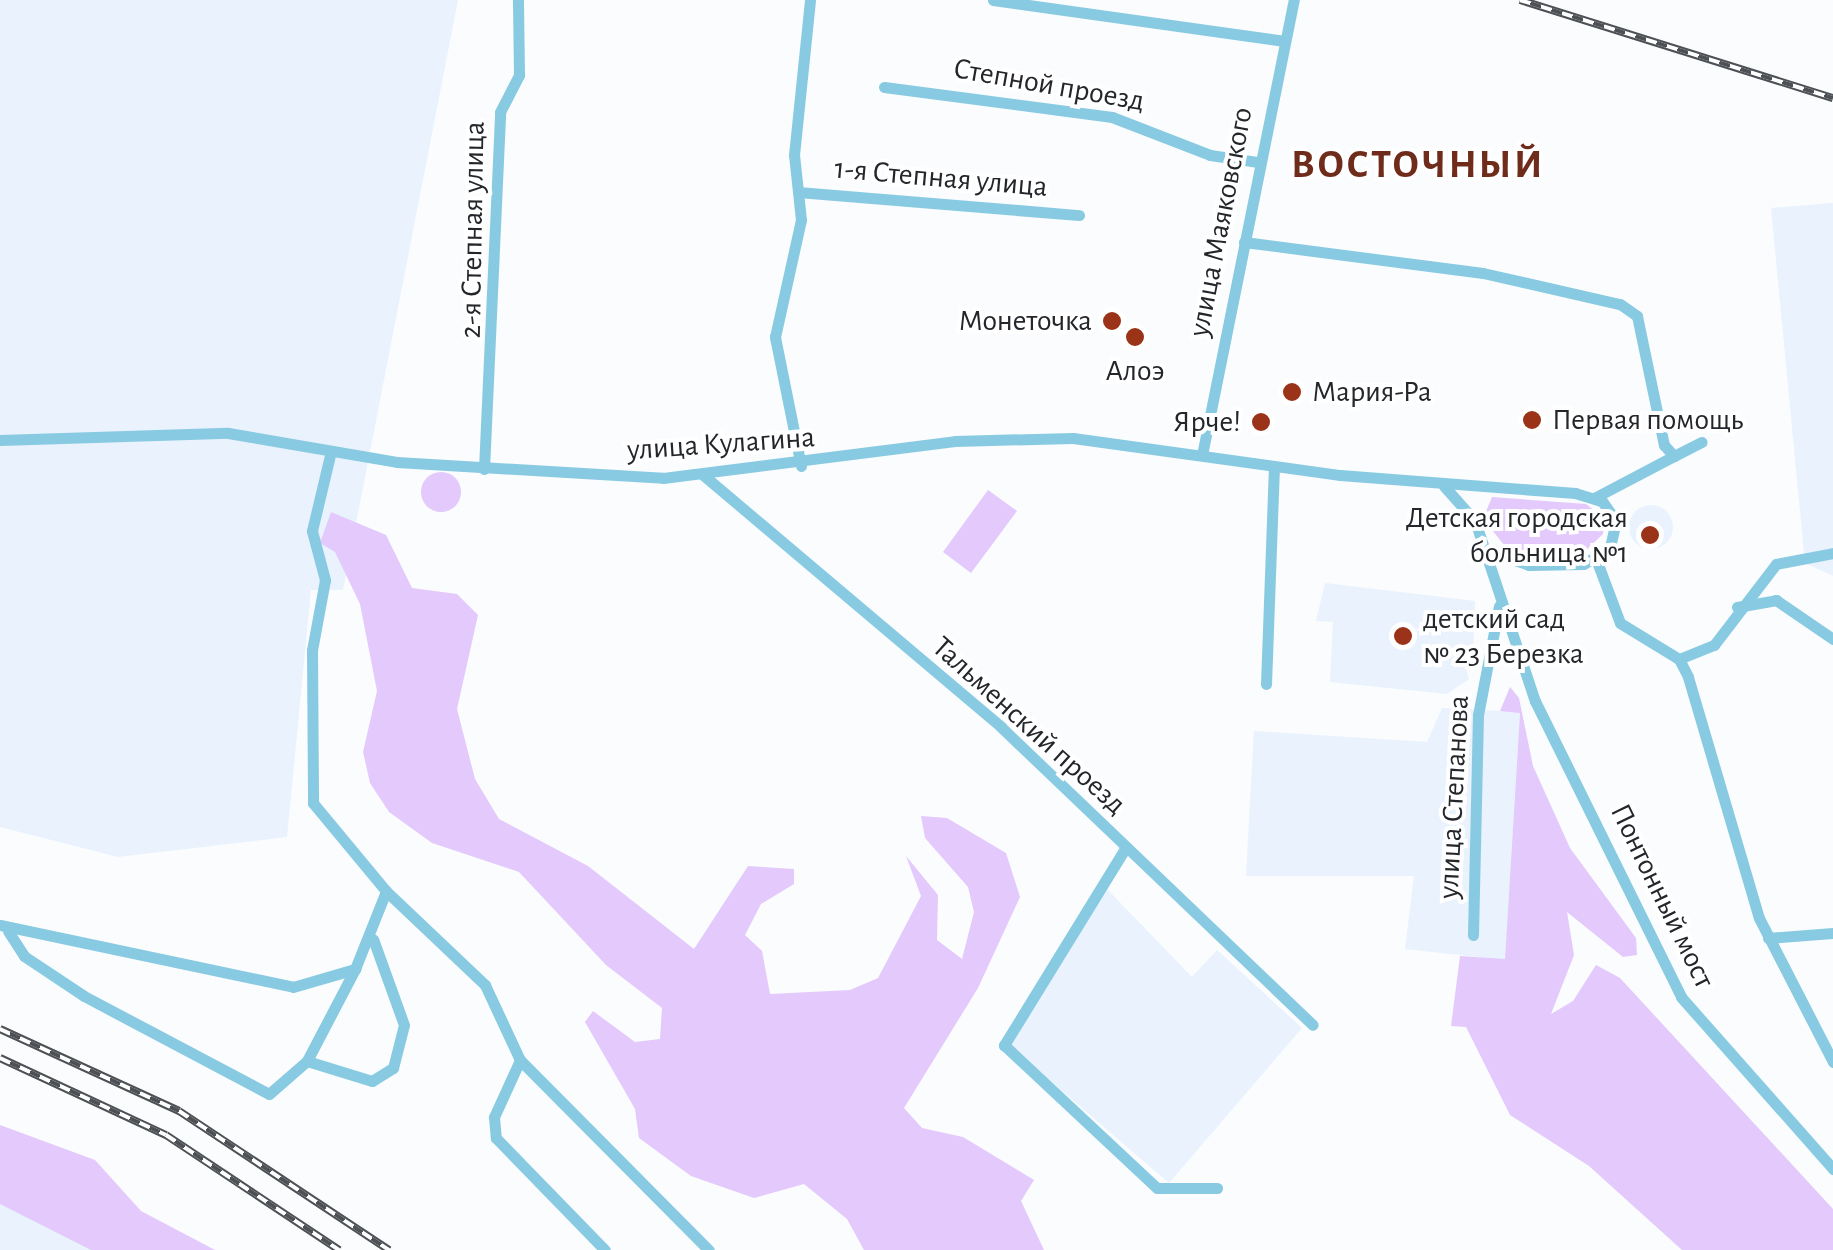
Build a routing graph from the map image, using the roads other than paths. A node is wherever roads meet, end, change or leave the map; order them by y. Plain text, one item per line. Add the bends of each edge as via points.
1 (518, 0) edge
2 (810, 0) edge
3 (993, 0) edge
4 (1294, 0) edge
5 (1284, 42) junction
6 (884, 88) dead end
7 (1258, 162) junction
8 (798, 192) junction
9 (1080, 215) dead end
10 (1244, 242) junction
11 (0, 440) edge
12 (1702, 442) dead end
13 (331, 451) junction
14 (1202, 456) junction
15 (1674, 456) junction
16 (801, 466) junction
17 (1274, 466) junction
18 (484, 470) junction
19 (702, 474) junction
20 (1444, 486) junction
21 (1594, 498) junction
22 (1488, 551) junction
23 (1833, 554) edge
24 (1596, 558) junction
25 (1500, 602) junction
26 (1737, 607) junction
27 (1833, 640) edge
28 (1678, 659) junction
29 (1266, 684) dead end
30 (1126, 847) junction
31 (386, 892) junction
32 (4, 928) edge
33 (1833, 933) edge
34 (1473, 935) dead end
35 (1768, 938) junction
36 (373, 940) junction
37 (356, 969) junction
38 (1312, 1025) dead end
39 (520, 1060) junction
40 (308, 1061) junction
41 (1833, 1062) edge
42 (1833, 1169) edge
43 (1217, 1188) dead end
44 (605, 1250) edge
45 (710, 1250) edge

1 - 18 street, 2-я Степная улица via 520,74 500,112
2 - 8 street
3 - 5 street
4 - 5 street, улица Маяковского
5 - 7 street, улица Маяковского
6 - 7 street, Степной проезд via 1112,117 1210,155
7 - 10 street, улица Маяковского
8 - 9 street, 1-я Степная улица
8 - 16 street via 801,220 775,337
10 - 14 street, улица Маяковского
10 - 15 street via 1483,273 1630,308 1658,430
11 - 13 street, улица Кулагина via 228,433
12 - 15 street
13 - 18 street, улица Кулагина
13 - 31 street via 312,531 325,580 312,650 313,803 324,825 376,868
14 - 16 street, улица Кулагина via 1026,437
14 - 17 street, улица Кулагина
15 - 21 street
16 - 19 street, улица Кулагина
17 - 20 street, улица Кулагина
17 - 29 street
18 - 19 street, улица Кулагина
19 - 30 street, Тальменский проезд via 1001,727
20 - 21 street, улица Кулагина
20 - 22 street
21 - 24 street via 1616,521 1610,548
22 - 24 street via 1528,565
22 - 25 street, Понтонный мост
23 - 26 street via 1776,564
24 - 28 street via 1620,624
25 - 34 street, улица Степанова via 1478,715
25 - 42 street, Понтонный мост via 1542,718 1616,850 1681,997
26 - 27 street via 1776,600
26 - 28 street via 1714,644
28 - 35 street
30 - 38 street, Тальменский проезд
30 - 43 street via 1004,1045 1157,1188
31 - 36 street
31 - 39 street via 485,985
32 - 37 street via 59,930 293,986
32 - 40 street via 24,956 84,996 269,1094
33 - 35 street
35 - 41 street
36 - 37 street
36 - 40 street via 404,1025 393,1068 360,1081
37 - 40 street
39 - 44 street via 494,1118 496,1138
39 - 45 street

